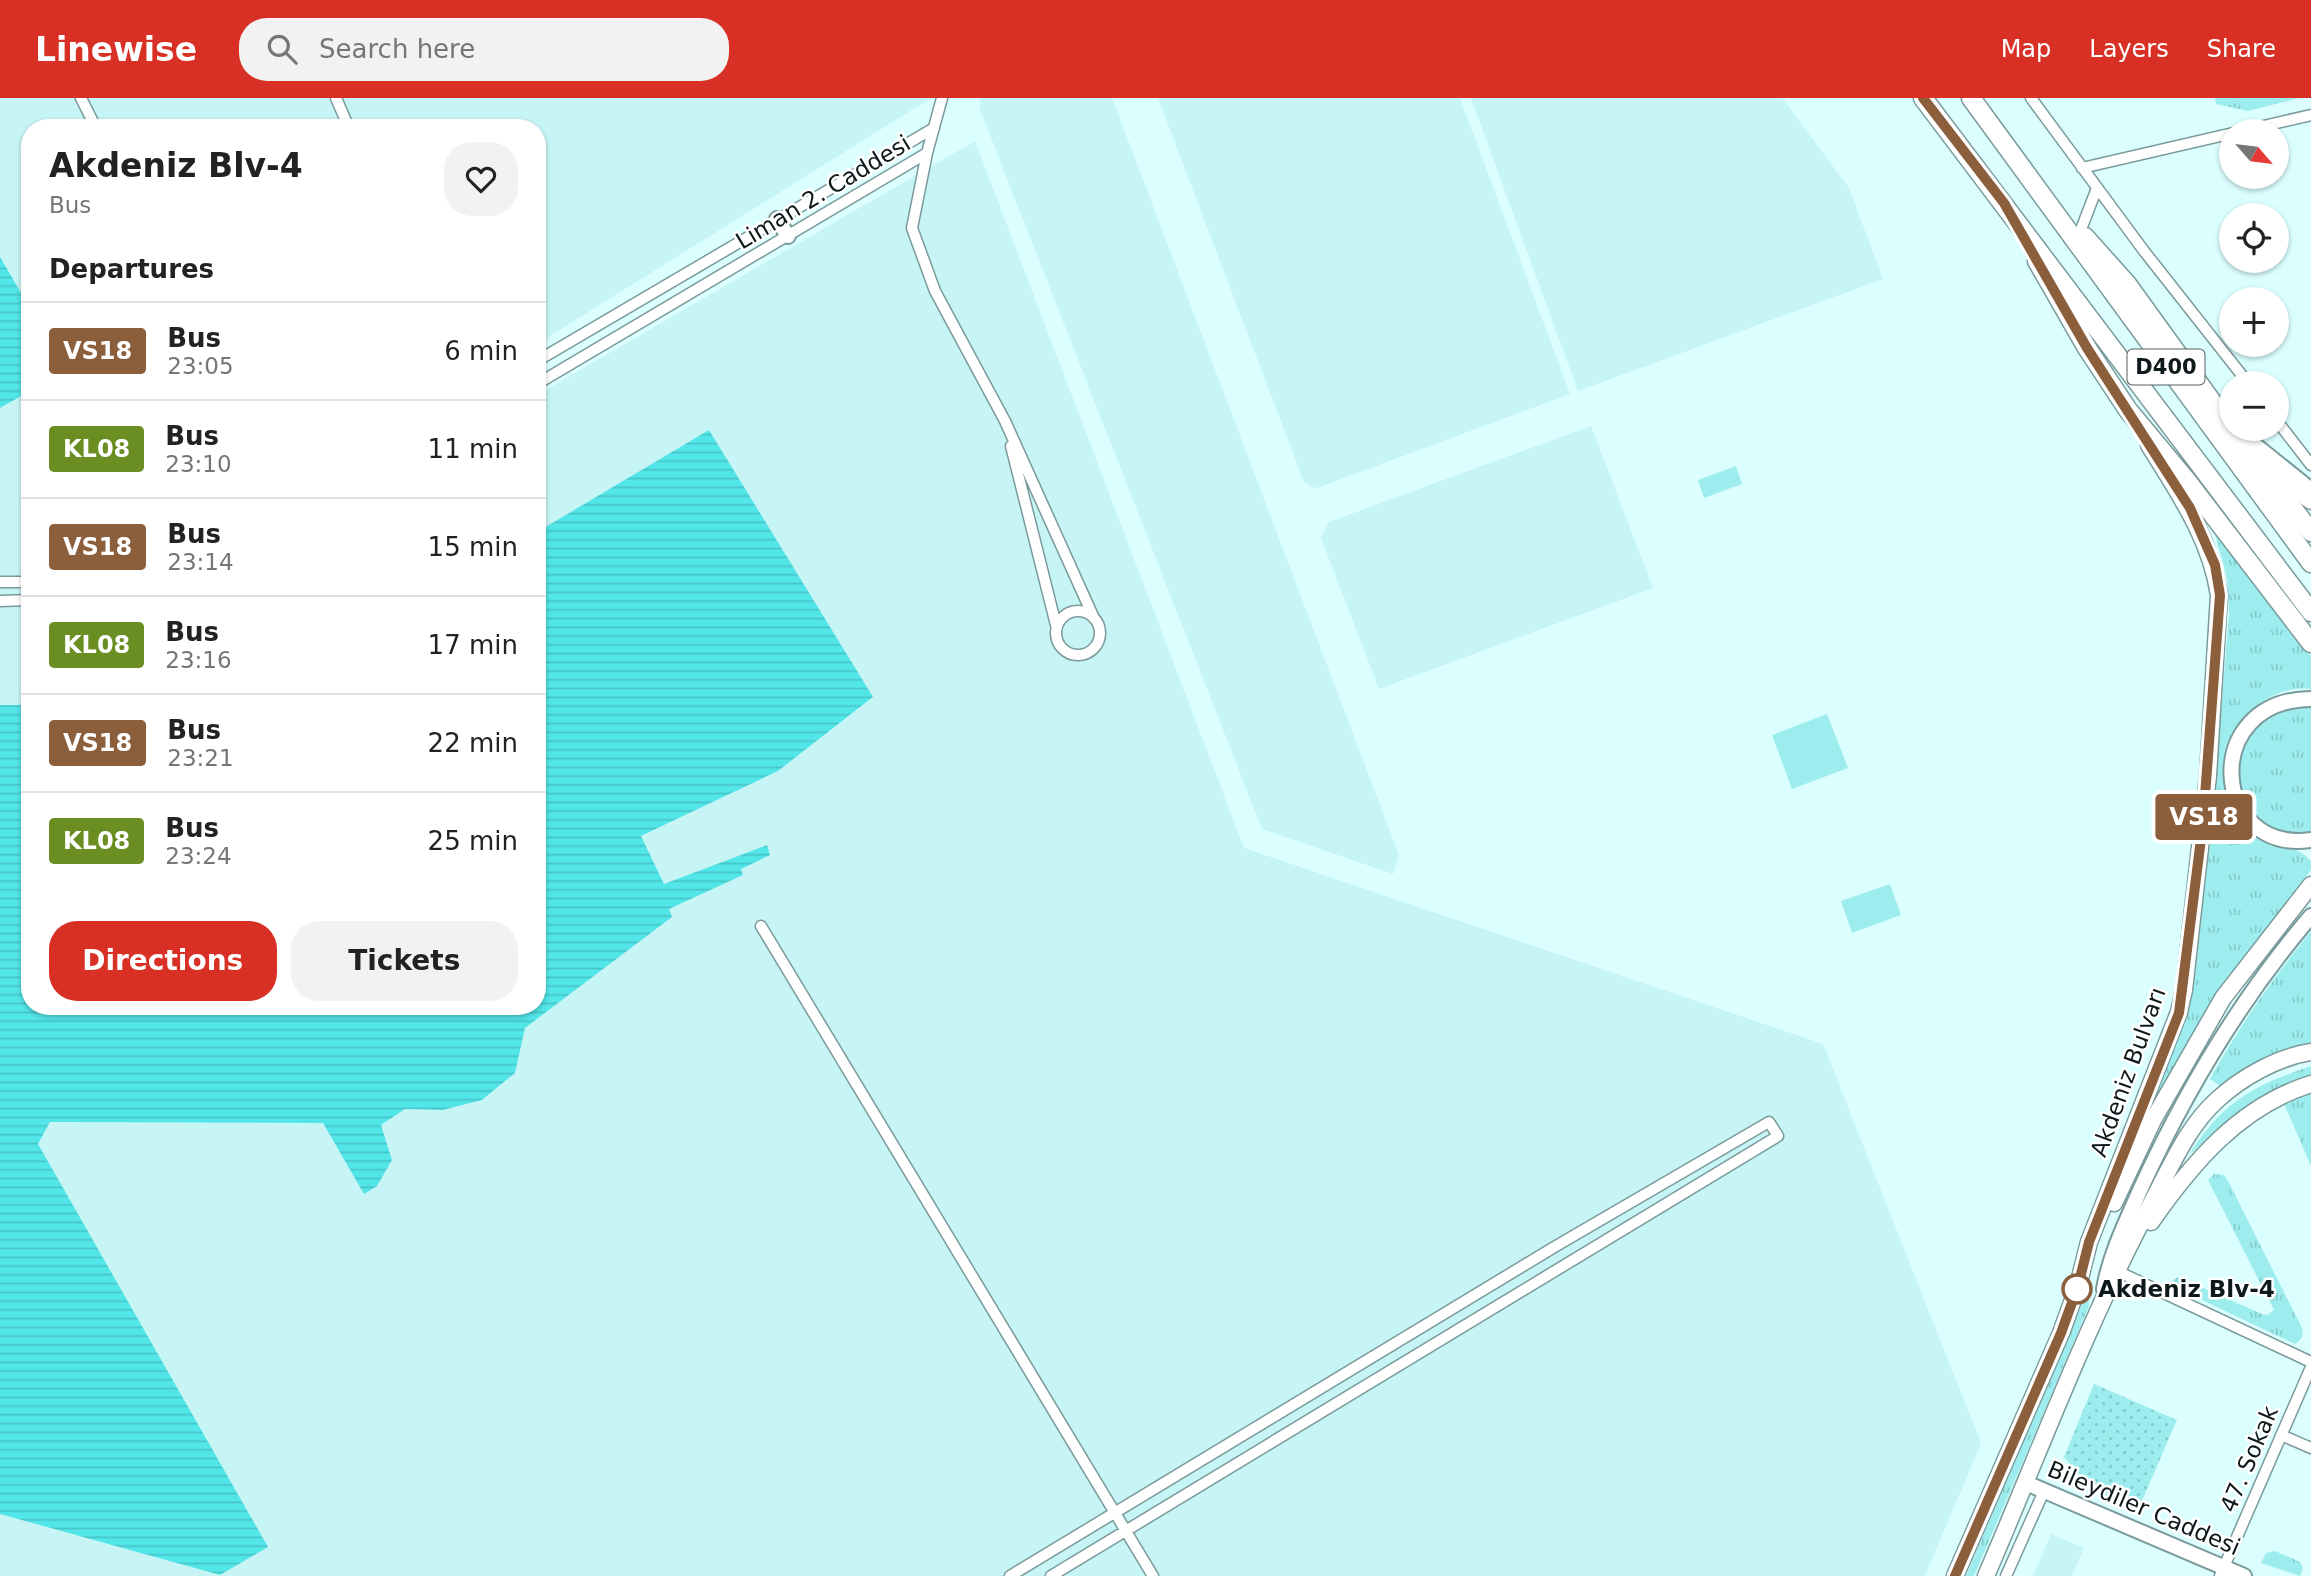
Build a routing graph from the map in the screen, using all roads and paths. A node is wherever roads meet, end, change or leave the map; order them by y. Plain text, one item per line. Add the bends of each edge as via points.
1 (81, 98) edge
2 (942, 98) edge
3 (1923, 98) edge
4 (1971, 98) edge
5 (2031, 98) edge
6 (340, 101) edge
7 (2311, 115) edge
8 (92, 119) edge
9 (346, 119) edge
10 (934, 128) junction
11 (927, 153) junction
12 (2082, 167) junction
13 (2024, 169) junction
14 (2096, 188) junction
15 (2004, 203) junction
16 (777, 219) junction
17 (2080, 232) junction
18 (788, 236) junction
19 (2127, 284) junction
20 (546, 356) edge
21 (2239, 371) edge
22 (546, 379) edge
23 (2219, 401) edge
24 (2128, 410) junction
25 (2219, 410) edge
26 (1005, 421) junction
27 (2289, 437) edge
28 (2242, 441) edge
29 (2251, 441) edge
30 (2253, 441) edge
31 (2311, 465) edge
32 (2311, 491) edge
33 (2311, 501) edge
34 (2311, 532) edge
35 (2311, 563) edge
36 (0, 582) edge
37 (21, 582) edge
38 (21, 600) edge
39 (0, 601) edge
40 (2311, 612) edge
41 (1093, 616) junction
42 (1056, 625) junction
43 (2311, 643) edge
44 (2311, 699) edge
45 (2311, 840) edge
46 (2311, 886) edge
47 (2311, 916) edge
48 (761, 926) dead end
49 (2311, 1052) edge
50 (2311, 1084) edge
51 (2119, 1272) junction
52 (2078, 1286) junction
53 (2102, 1298) junction
54 (2311, 1364) edge
55 (2281, 1435) junction
56 (2311, 1448) edge
57 (2026, 1483) junction
58 (2044, 1491) junction
59 (1115, 1512) junction
60 (1127, 1533) junction
61 (2222, 1572) edge
62 (1010, 1576) edge
63 (1051, 1576) edge
64 (1153, 1576) edge
65 (1955, 1576) edge
66 (1986, 1576) edge
67 (2006, 1576) edge
68 (2244, 1576) edge

1 - 8 street
2 - 10 street
3 - 15 highway, D400
4 - 13 highway, D400
5 - 12 street
6 - 9 street
7 - 12 street
10 - 11 street, Liman 2. Caddesi
10 - 16 street, Liman 2. Caddesi
11 - 18 street, Liman 2. Caddesi
11 - 26 street via 912,228 935,291
12 - 14 street
13 - 17 highway, D400
13 - 35 highway, D400
14 - 17 street
14 - 21 street
15 - 24 highway, D400
15 - 40 highway, D400
16 - 18 street
16 - 20 street, Liman 2. Caddesi
17 - 19 highway, D400
18 - 22 street, Liman 2. Caddesi
19 - 23 main road
19 - 25 highway, D400
24 - 43 highway, D400
24 - 52 main road, Akdeniz Bulvarı via 2203,536 2215,565 2220,620 2184,990 2089,1242
26 - 41 street
26 - 42 street
27 - 31 street
28 - 34 highway, D400
29 - 33 main road via 2287,485
30 - 32 street
36 - 37 street
38 - 39 street
41 - 42 street via 1072,610
41 - 42 street via 1100,636 1093,649 1080,655 1060,647
44 - 45 street via 2290,699 2249,722 2236,741 2231,785 2254,825 2275,838
46 - 52 main road via 2247,964 2187,1058 2137,1153
47 - 53 street via 2258,983 2182,1105 2129,1215
48 - 59 street
49 - 53 main road via 2253,1074 2217,1100 2187,1137
50 - 51 main road via 2268,1103 2233,1126 2184,1175
51 - 53 main road
51 - 54 street
52 - 65 main road, Akdeniz Bulvarı
53 - 57 main road
54 - 55 street, 47. Sokak
55 - 56 street
55 - 61 street, 47. Sokak
57 - 58 street, Bileydiler Caddesi
57 - 66 main road
58 - 61 street, Bileydiler Caddesi
58 - 67 street
59 - 60 street
59 - 60 street via 1769,1122 1778,1136
59 - 62 street
60 - 63 street
60 - 64 street
61 - 68 street, Bileydiler Caddesi

